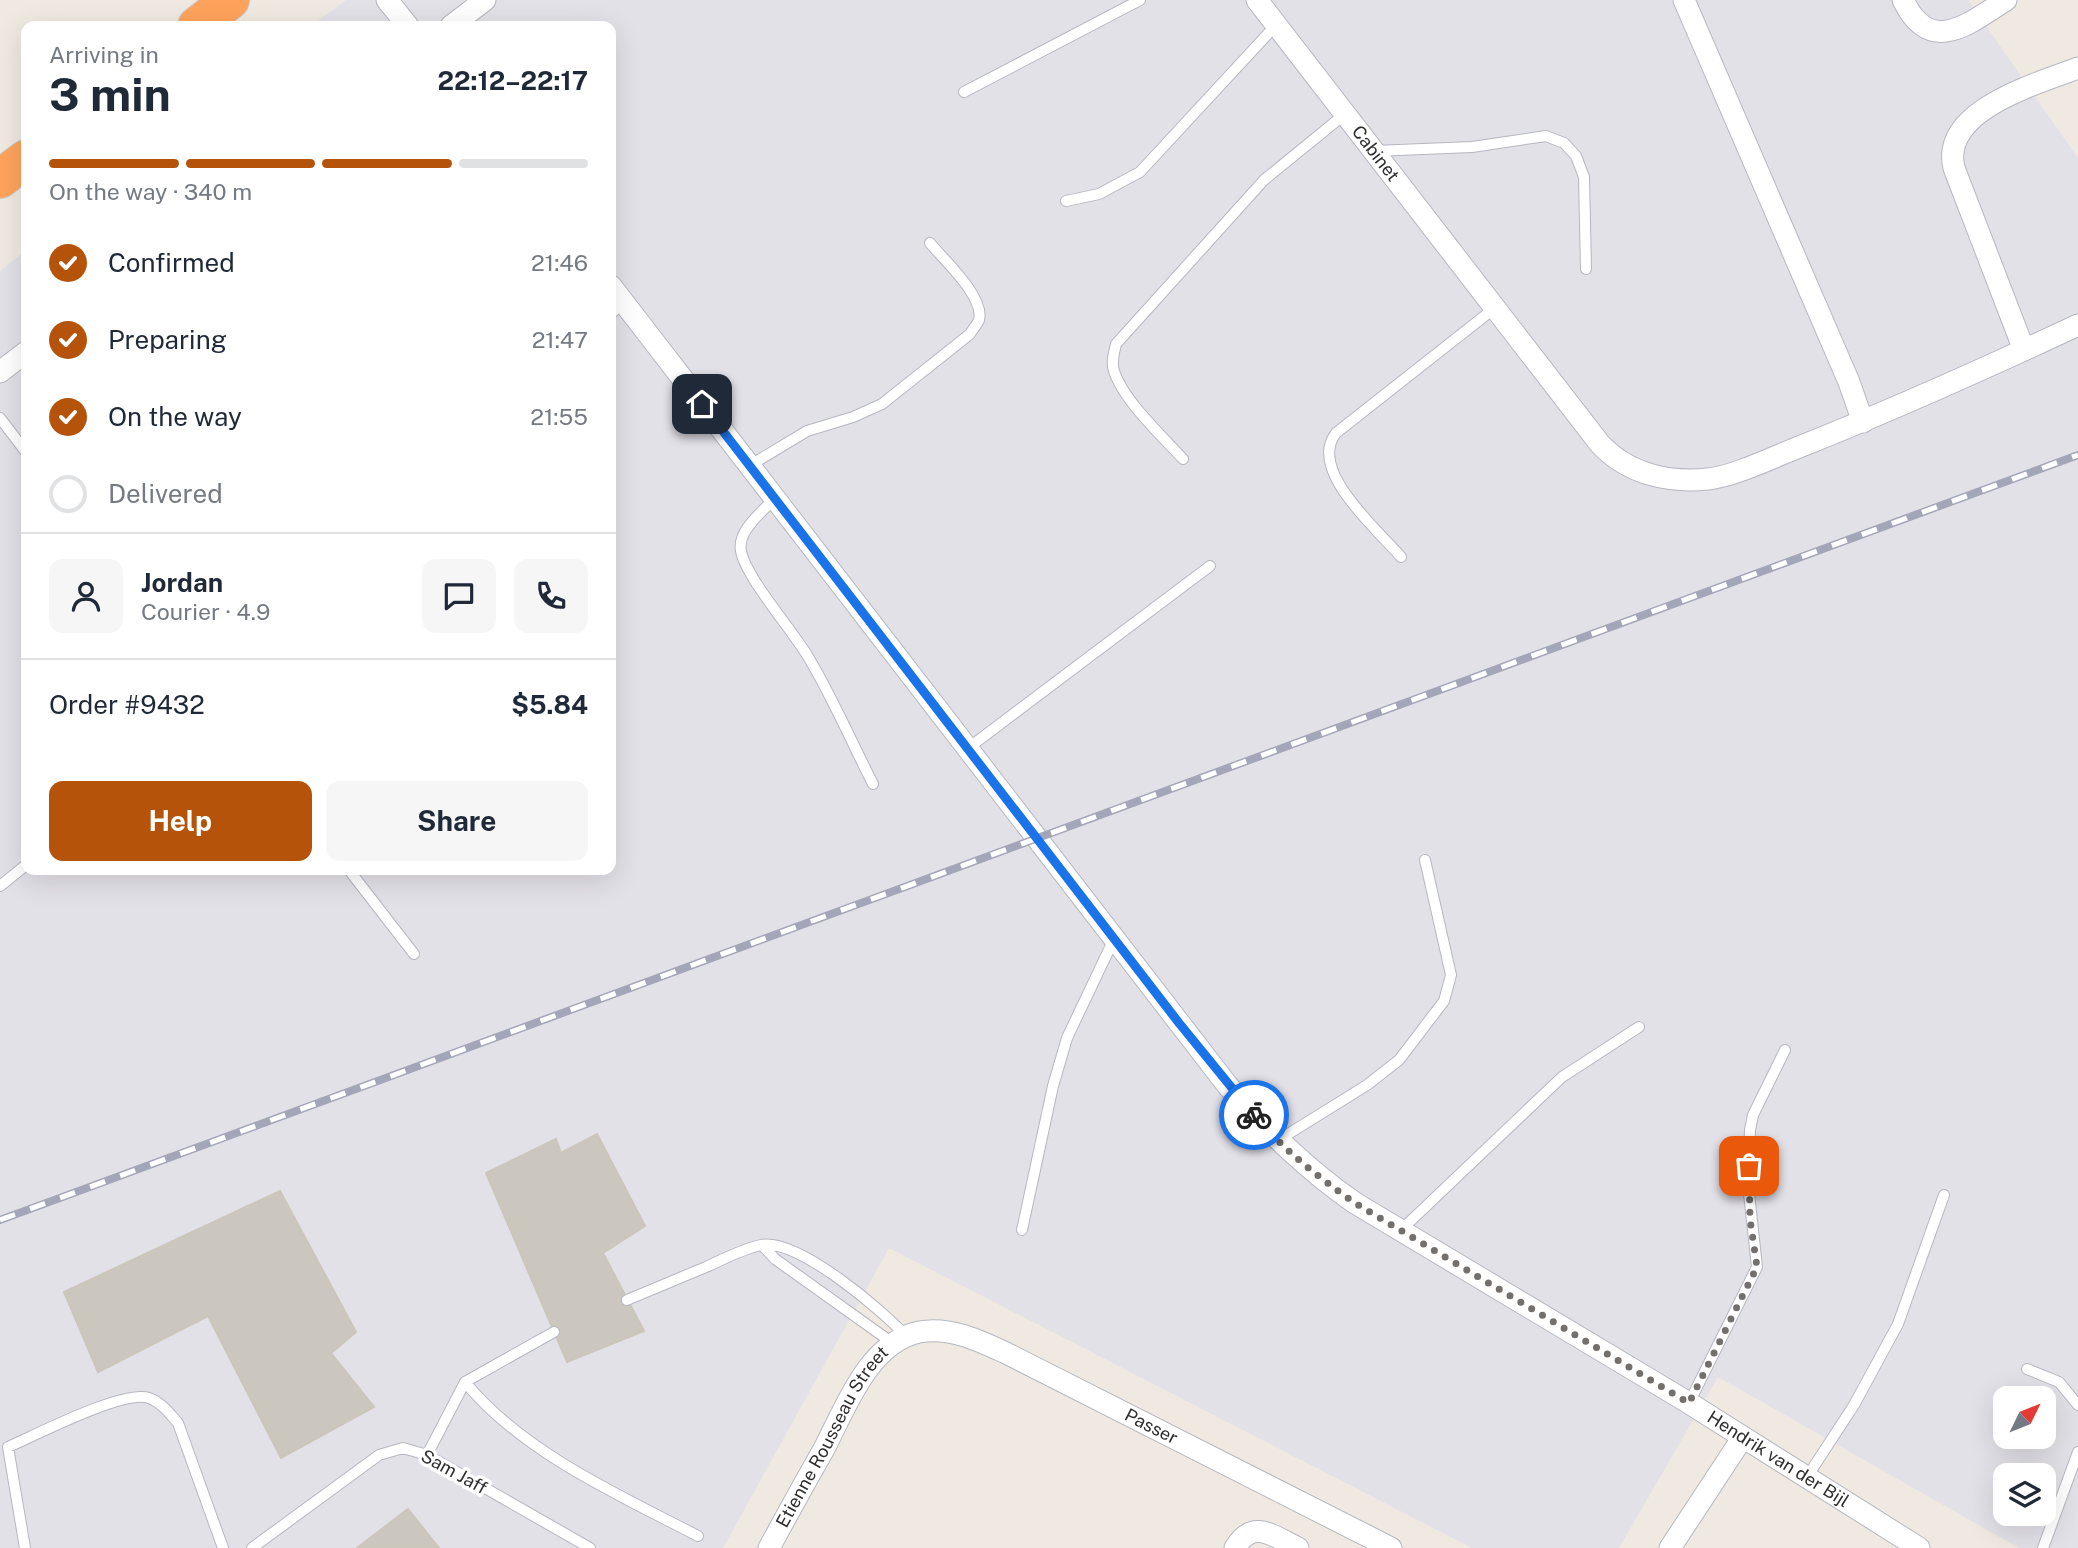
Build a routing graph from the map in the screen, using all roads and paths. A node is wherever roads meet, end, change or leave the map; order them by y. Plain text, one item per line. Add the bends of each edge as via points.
1 (230, 0) edge
2 (387, 0) edge
3 (485, 0) edge
4 (1140, 0) edge
5 (1257, 0) edge
6 (1684, 0) edge
7 (1903, 0) edge
8 (2006, 0) edge
9 (203, 21) edge
10 (404, 21) edge
11 (458, 21) edge
12 (1276, 25) junction
13 (2078, 68) edge
14 (964, 92) dead end
15 (1345, 114) junction
16 (1374, 151) junction
17 (21, 163) edge
18 (0, 179) edge
19 (1066, 201) dead end
20 (930, 243) dead end
21 (1586, 269) dead end
22 (616, 301) edge
23 (1496, 307) junction
24 (2078, 325) edge
25 (2024, 350) junction
26 (21, 356) edge
27 (0, 372) edge
28 (0, 418) edge
29 (1863, 422) junction
30 (21, 445) edge
31 (1183, 459) dead end
32 (749, 466) junction
33 (774, 499) junction
34 (1401, 557) dead end
35 (1210, 566) dead end
36 (967, 749) junction
37 (873, 784) dead end
38 (1425, 860) dead end
39 (21, 870) edge
40 (353, 875) edge
41 (0, 886) edge
42 (1114, 939) junction
43 (414, 954) dead end
44 (1639, 1027) dead end
45 (1785, 1050) dead end
46 (1277, 1141) junction
47 (1944, 1195) dead end
48 (1022, 1230) dead end
49 (1399, 1231) junction
50 (762, 1245) junction
51 (627, 1300) dead end
52 (554, 1332) dead end
53 (901, 1340) junction
54 (2027, 1369) dead end
55 (465, 1382) junction
56 (1689, 1403) junction
57 (2078, 1405) edge
58 (1743, 1437) junction
59 (4, 1449) edge
60 (2078, 1452) edge
61 (427, 1455) junction
62 (1807, 1477) junction
63 (698, 1536) dead end
64 (25, 1548) edge
65 (223, 1548) edge
66 (252, 1548) edge
67 (590, 1548) edge
68 (769, 1548) edge
69 (1235, 1548) edge
70 (1298, 1548) edge
71 (1391, 1548) edge
72 (1670, 1548) edge
73 (1919, 1548) edge
74 (2043, 1548) edge

1 - 9 highway
2 - 10 street
3 - 11 street
4 - 14 lane
5 - 12 street, Cabinet
6 - 29 street
7 - 8 street via 1918,25 1936,32 1959,28
12 - 15 street, Cabinet
12 - 19 lane via 1140,172 1099,194
13 - 25 street via 1982,111 1960,130 1953,148 1954,168
15 - 16 street, Cabinet
15 - 31 lane via 1264,180 1116,344 1114,372 1141,412
16 - 21 lane via 1472,147 1546,136 1564,143 1576,156 1584,177
16 - 23 street, Cabinet
17 - 18 highway
20 - 32 lane via 979,307 979,321 970,334 882,404 807,430
22 - 32 street, Hendrik van der Bijl
23 - 29 street, Cabinet via 1608,452 1656,477 1718,477
23 - 34 lane via 1329,442 1327,453 1335,480
24 - 25 street, Cabinet
25 - 29 street, Cabinet
26 - 27 street
28 - 30 lane
32 - 33 street, Hendrik van der Bijl
33 - 36 street, Hendrik van der Bijl
33 - 37 lane via 748,527 741,552 809,657
35 - 36 lane
36 - 42 street, Hendrik van der Bijl
38 - 46 lane via 1451,975 1444,1001 1399,1060
39 - 41 lane
40 - 43 lane
42 - 46 street, Hendrik van der Bijl via 1228,1086
42 - 48 lane via 1067,1038
44 - 49 lane via 1562,1077
45 - 56 lane via 1750,1130 1748,1184 1755,1272
46 - 49 street, Hendrik van der Bijl via 1317,1177
47 - 62 lane via 1898,1324 1854,1405
49 - 56 street, Hendrik van der Bijl
50 - 51 lane
50 - 53 lane via 782,1264
50 - 53 lane via 797,1252 868,1301
52 - 55 lane
53 - 68 street, Etienne Rousseau Street via 874,1362 854,1391
53 - 71 street, Passer via 917,1332 943,1332 983,1342
54 - 57 lane via 2059,1382
55 - 61 lane
55 - 63 lane via 484,1405 526,1438
56 - 58 street, Hendrik van der Bijl
58 - 62 street, Hendrik van der Bijl
58 - 72 street
59 - 64 lane
59 - 65 lane via 124,1397 148,1398 177,1423
60 - 74 lane
61 - 66 lane, Sam Jaff via 403,1448 369,1460
61 - 67 lane, Sam Jaff
62 - 73 street, Hendrik van der Bijl
69 - 70 street via 1251,1531 1263,1531

